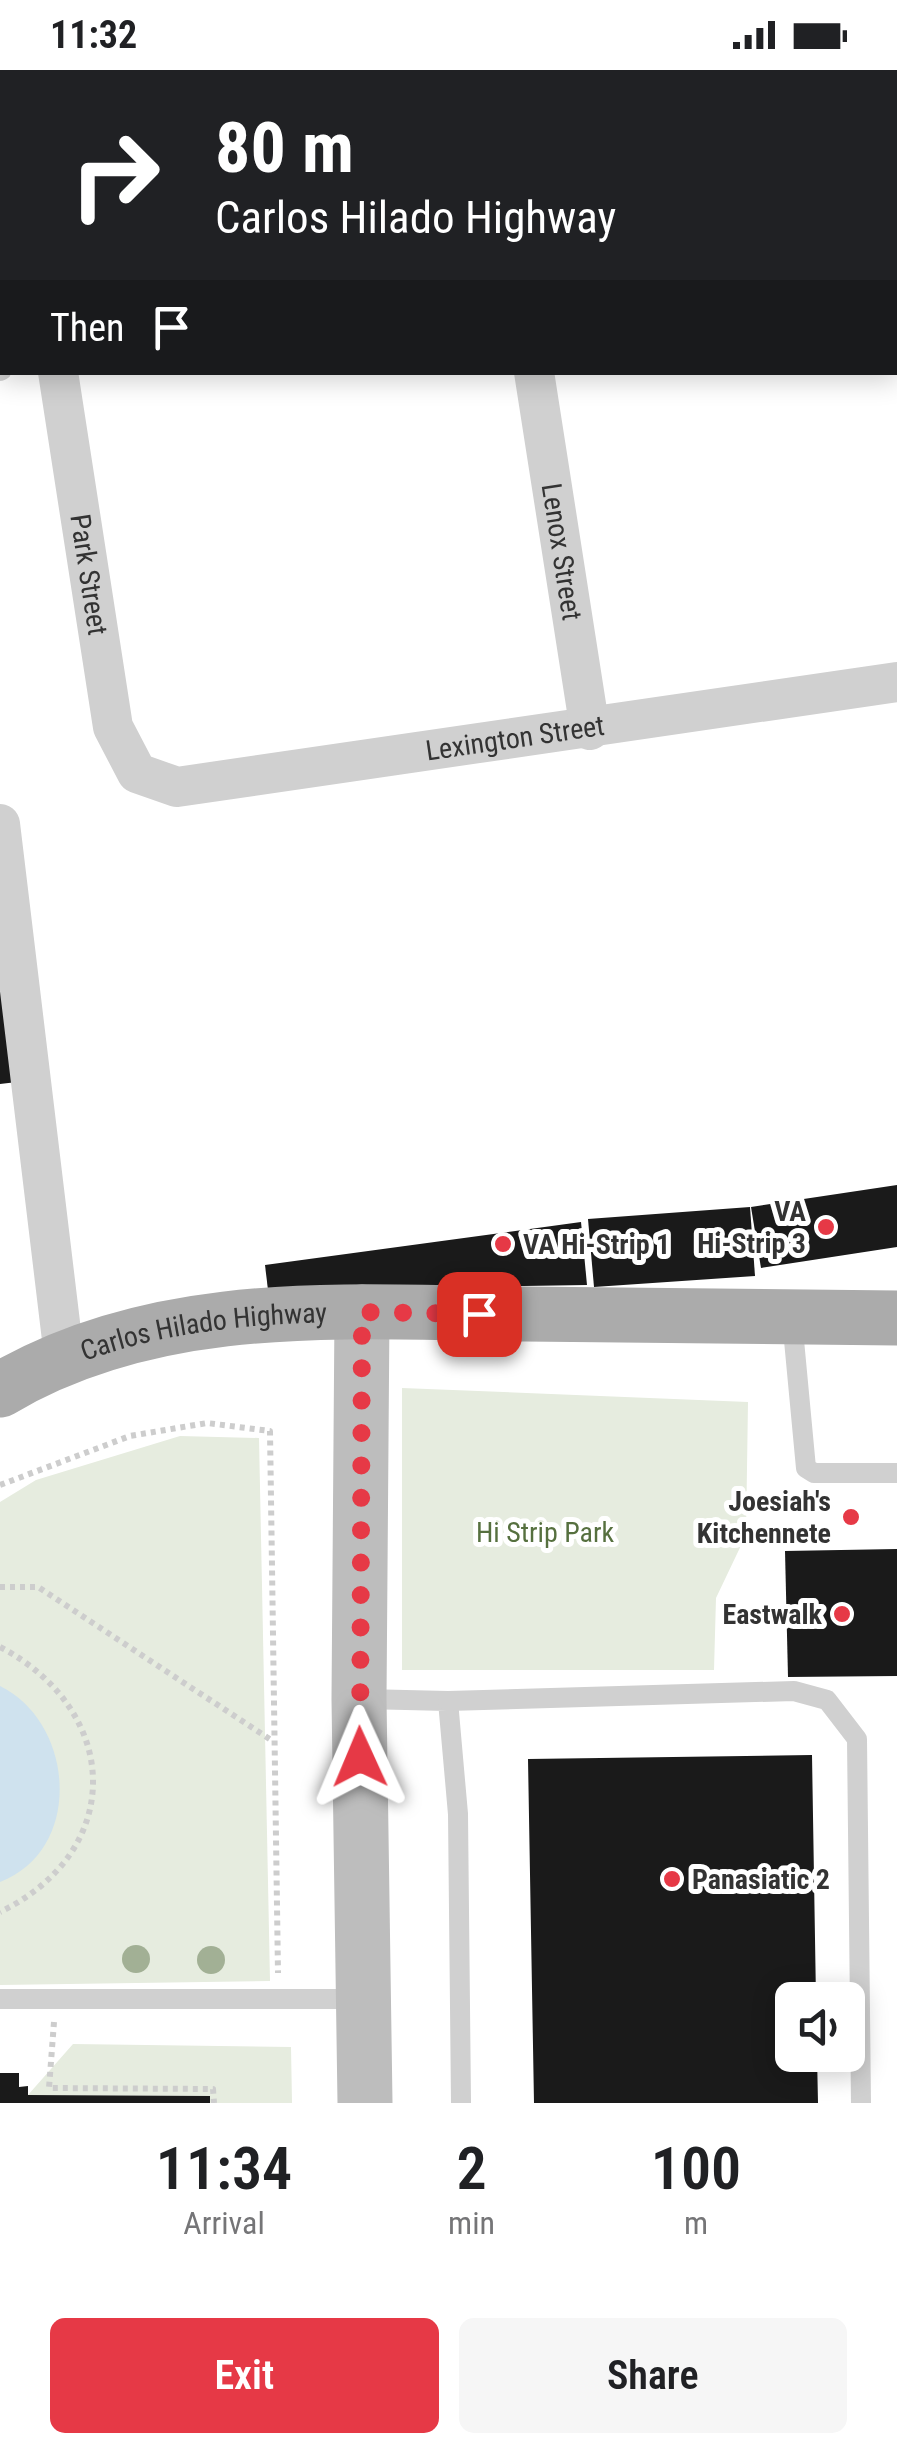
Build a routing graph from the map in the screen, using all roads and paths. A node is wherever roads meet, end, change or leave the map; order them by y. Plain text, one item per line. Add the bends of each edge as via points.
1 (58, 375) edge
2 (534, 375) edge
3 (897, 682) edge
4 (590, 730) junction
5 (137, 773) joint
6 (0, 824) edge
7 (362, 1312) junction
8 (792, 1317) junction
9 (897, 1318) edge
10 (64, 1356) junction
11 (0, 1390) edge
12 (897, 1472) edge
13 (0, 1485) edge
14 (0, 1587) edge
15 (0, 1648) edge
16 (359, 1699) junction
17 (448, 1701) junction
18 (271, 1740) junction
19 (0, 1912) edge
20 (278, 1974) dead end
21 (366, 1998) junction
22 (0, 1999) edge
23 (54, 2021) dead end
24 (214, 2103) edge
25 (366, 2103) edge
26 (461, 2103) edge
27 (861, 2103) edge

1 - 5 street, Park Street via 114,726
2 - 4 street, Lenox Street
3 - 4 street, Lexington Street
4 - 5 street, Lexington Street via 176,786
6 - 10 street
7 - 8 main road, Carlos Hilado Highway
7 - 10 main road, Carlos Hilado Highway via 156,1327
7 - 16 street
8 - 9 main road, Carlos Hilado Highway
8 - 12 lane via 806,1468
10 - 11 main road, Carlos Hilado Highway
13 - 18 path via 130,1436 207,1423 270,1431
14 - 18 path via 38,1587
15 - 19 path via 35,1666 66,1698 86,1738 93,1782 85,1826 65,1866 32,1897
16 - 17 lane
16 - 21 street
17 - 26 lane via 458,1814
17 - 27 lane via 794,1691 827,1700 857,1740
18 - 20 path
21 - 22 lane
21 - 25 street
23 - 24 path via 50,2088 213,2089

